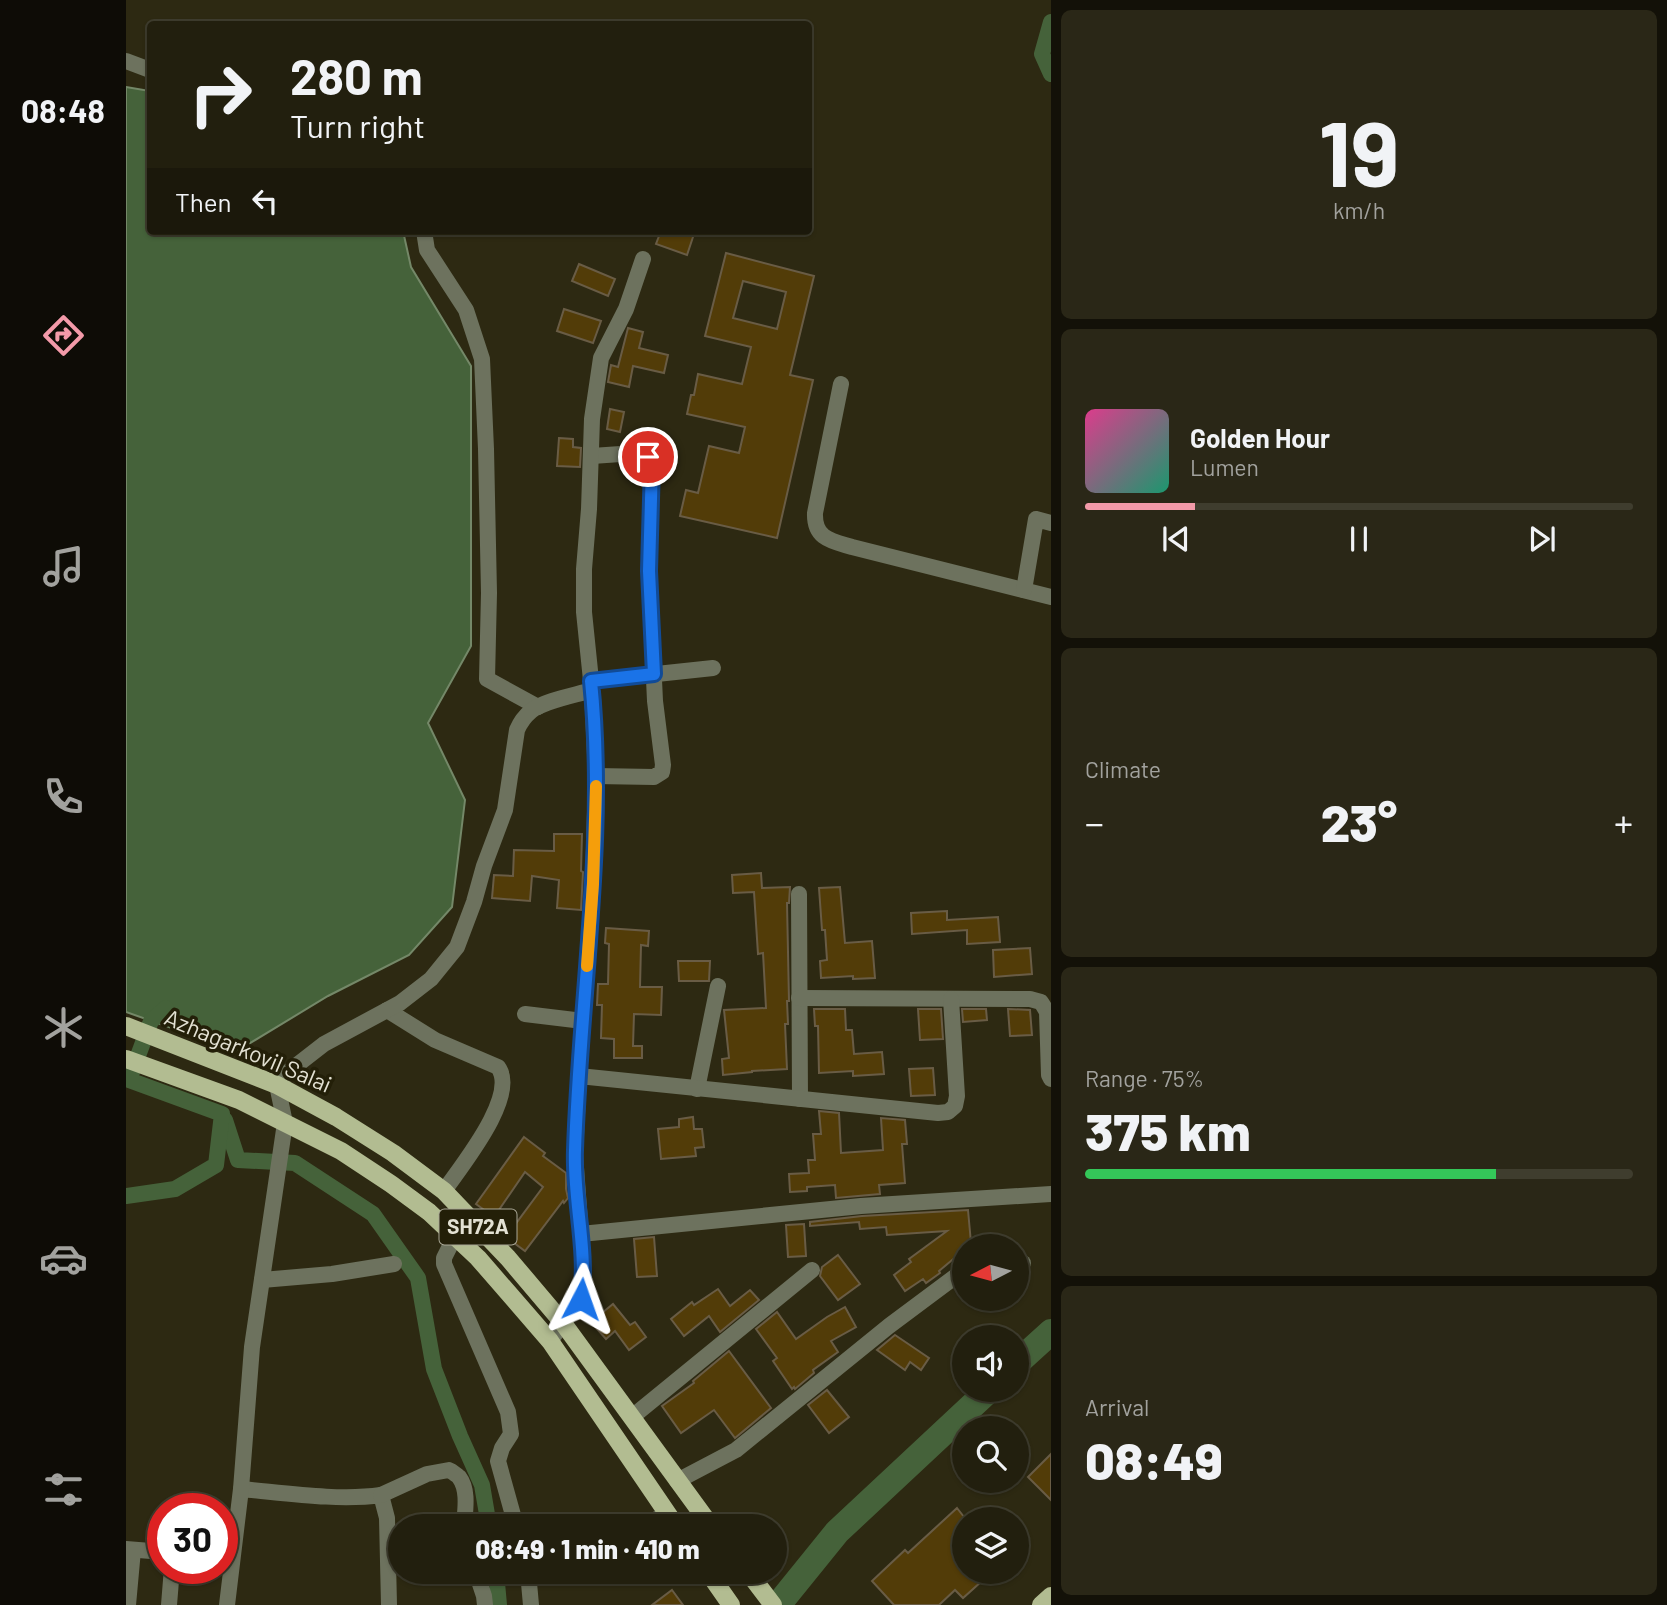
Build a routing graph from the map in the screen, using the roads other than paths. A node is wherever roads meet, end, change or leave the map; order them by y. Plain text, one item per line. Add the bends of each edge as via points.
1 (126, 61) edge
2 (147, 69) edge
3 (425, 235) edge
4 (643, 259) dead end
5 (841, 384) dead end
6 (592, 456) junction
7 (1051, 523) edge
8 (1024, 590) junction
9 (1051, 597) edge
10 (713, 668) dead end
11 (654, 674) junction
12 (591, 685) junction
13 (538, 706) junction
14 (596, 776) junction
15 (799, 894) dead end
16 (718, 986) dead end
17 (799, 998) junction
18 (951, 999) junction
19 (387, 1010) junction
20 (525, 1014) dead end
21 (583, 1021) junction
22 (139, 1031) edge
23 (126, 1059) edge
24 (579, 1076) junction
25 (1051, 1079) edge
26 (277, 1085) junction
27 (697, 1089) junction
28 (800, 1099) junction
29 (285, 1123) junction
30 (444, 1191) junction
31 (1051, 1194) edge
32 (580, 1234) junction
33 (455, 1236) junction
34 (394, 1264) dead end
35 (812, 1270) dead end
36 (952, 1279) edge
37 (262, 1280) junction
38 (564, 1323) junction
39 (550, 1341) junction
40 (632, 1417) junction
41 (677, 1481) junction
42 (242, 1489) junction
43 (382, 1495) junction
44 (238, 1507) edge
45 (465, 1514) edge
46 (513, 1514) edge
47 (668, 1514) edge
48 (702, 1514) edge
49 (129, 1550) edge
50 (147, 1551) edge
51 (171, 1584) edge
52 (227, 1584) edge
53 (480, 1584) edge
54 (530, 1584) edge
55 (716, 1584) edge
56 (758, 1584) edge
57 (1051, 1597) edge
58 (128, 1605) edge
59 (169, 1605) edge
60 (227, 1605) edge
61 (389, 1605) edge
62 (485, 1605) edge
63 (531, 1605) edge
64 (731, 1605) edge
65 (774, 1605) edge
66 (1041, 1605) edge

1 - 2 street
3 - 13 street via 427,250 466,310 482,359 487,679
4 - 6 street via 626,309 601,358
5 - 8 street via 815,513 819,533 852,547
6 - 11 street via 635,453 648,457 652,464 649,571
6 - 12 street via 584,569
7 - 8 street via 1036,520
8 - 9 street
10 - 11 street
11 - 12 street
11 - 14 street via 662,772 654,777
12 - 13 street
12 - 14 street
13 - 19 street via 517,730 505,810 457,947 431,979
14 - 21 street
15 - 17 street
16 - 27 street
17 - 18 street
17 - 28 street
18 - 25 street via 1041,1002 1047,1012
18 - 28 street via 957,1096 948,1112
19 - 26 street via 324,1044
19 - 30 street via 435,1040 498,1067 503,1074 504,1086 485,1132
20 - 21 street
21 - 24 street
22 - 26 main road, Azhagarkovil Salai / SH72A
23 - 29 main road, SH72A via 239,1100
24 - 27 street
24 - 32 street via 575,1154
26 - 29 street
26 - 30 main road, Azhagarkovil Salai / SH72A via 393,1153
27 - 28 street
29 - 33 main road, SH72A via 341,1151 391,1184
29 - 37 street
30 - 38 main road, Azhagarkovil Salai / SH72A
31 - 32 street via 861,1206
32 - 38 street via 581,1299
33 - 39 main road, SH72A
33 - 46 street via 444,1265 508,1412 511,1434 498,1461
34 - 37 street
35 - 40 street
36 - 41 street via 736,1450
37 - 42 street
38 - 39 street
38 - 40 main road, Azhagarkovil Salai / SH72A
39 - 47 main road, SH72A
40 - 41 main road, Azhagarkovil Salai / SH72A
41 - 48 main road, Azhagarkovil Salai / SH72A
42 - 43 street
42 - 44 street
43 - 45 street via 449,1469 463,1487
43 - 61 street via 387,1518
49 - 50 street
49 - 58 street
51 - 59 street
52 - 60 street
53 - 62 street
54 - 63 street
55 - 64 main road
56 - 65 main road
57 - 66 main road

